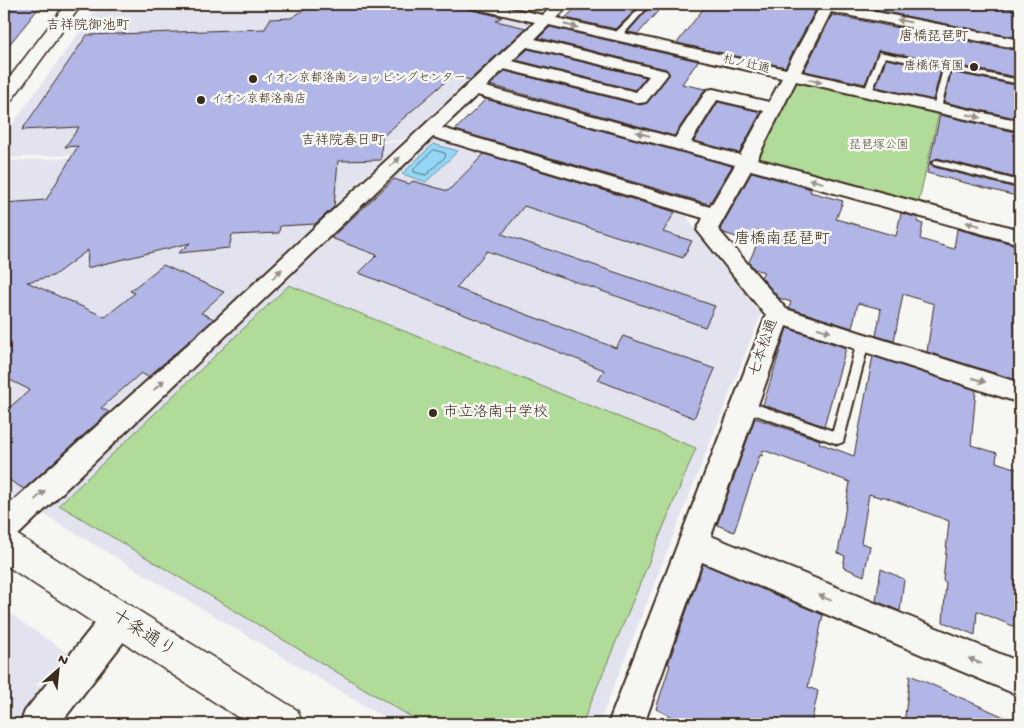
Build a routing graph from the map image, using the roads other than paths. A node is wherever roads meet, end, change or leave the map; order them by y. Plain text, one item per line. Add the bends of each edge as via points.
1 (74, 4) edge
2 (472, 4) edge
3 (563, 4) edge
4 (822, 5) edge
5 (642, 9) dead end
6 (546, 20) junction
7 (617, 36) junction
8 (523, 41) junction
9 (1020, 44) edge
10 (500, 64) junction
11 (947, 67) junction
12 (790, 75) junction
13 (1020, 82) edge
14 (472, 88) junction
15 (868, 92) junction
16 (4, 96) edge
17 (774, 108) junction
18 (937, 108) junction
19 (1020, 126) edge
20 (429, 130) junction
21 (680, 144) junction
22 (746, 162) junction
23 (937, 163) dead end
24 (1020, 184) edge
25 (714, 215) junction
26 (1020, 237) edge
27 (778, 315) junction
28 (863, 342) junction
29 (1020, 393) edge
30 (744, 405) junction
31 (4, 528) edge
32 (692, 542) junction
33 (4, 545) edge
34 (120, 619) junction
35 (1020, 679) edge
36 (38, 724) edge
37 (282, 724) edge
38 (626, 724) edge

1 - 16 main road
2 - 6 street, 札ノ辻通
3 - 6 street
9 -> 4 street
4 - 12 street, 七本松通
5 - 7 lane
6 -> 7 street, 札ノ辻通
6 - 8 street
7 - 12 street, 札ノ辻通
8 - 10 street
8 - 10 street via 660,74 640,98
10 - 14 street
11 - 13 lane
11 - 15 lane via 882,54
11 - 18 lane
12 -> 15 street, 札ノ辻通
12 - 17 street, 七本松通
14 - 20 street
21 -> 14 street
15 - 18 street, 札ノ辻通
17 - 21 street via 713,94
17 - 22 street, 七本松通
18 -> 19 street, 札ノ辻通
20 - 25 street
31 -> 20 street
21 - 22 street
22 - 25 street, 七本松通
26 -> 22 street
23 - 24 lane
25 - 27 street, 七本松通 via 707,230
27 -> 28 street
27 - 30 street, 七本松通
28 -> 29 street
28 - 30 lane via 838,438
30 - 32 street, 七本松通
35 -> 32 street
32 - 38 street, 七本松通
33 - 34 main road, 十条通り
34 - 36 street
34 - 37 main road, 十条通り

